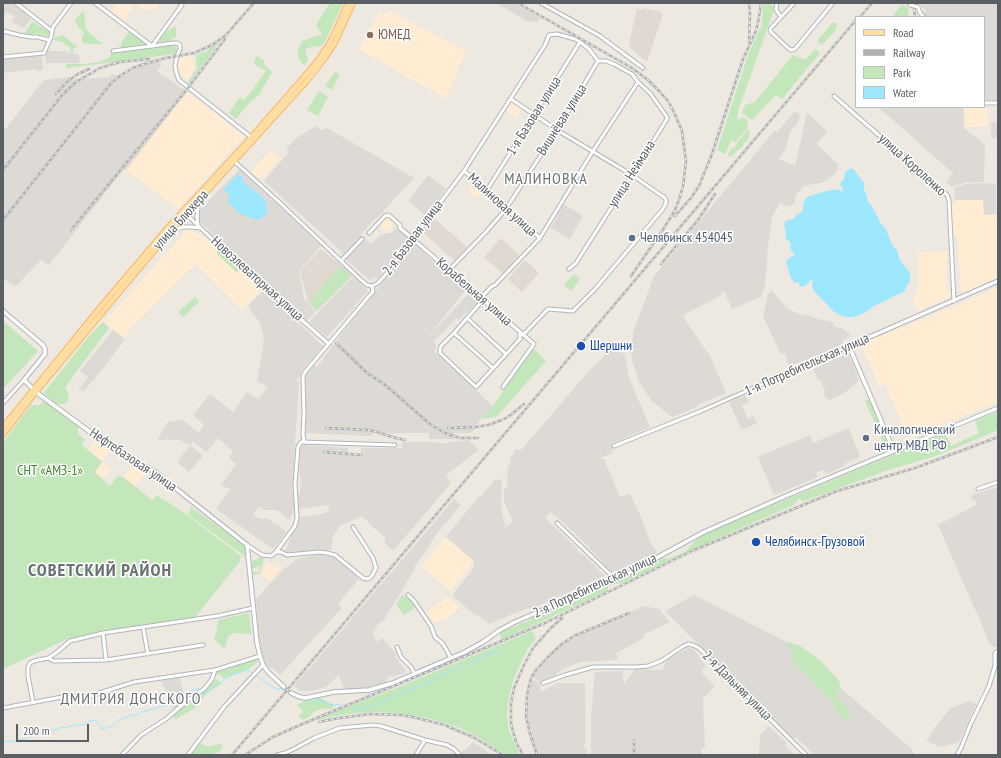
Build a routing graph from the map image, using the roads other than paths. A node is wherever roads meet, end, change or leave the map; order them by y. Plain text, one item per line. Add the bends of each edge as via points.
1 (16, 3) edge
2 (71, 3) edge
3 (95, 3) edge
4 (348, 3) edge
5 (353, 3) edge
6 (541, 3) edge
7 (777, 3) edge
8 (794, 3) edge
9 (834, 3) edge
10 (181, 4) edge
11 (910, 5) dead end
12 (923, 16) edge
13 (780, 17) junction
14 (3, 31) edge
15 (52, 31) junction
16 (49, 40) junction
17 (580, 42) junction
18 (152, 46) junction
19 (113, 51) dead end
20 (3, 57) edge
21 (598, 61) junction
22 (643, 68) dead end
23 (638, 82) junction
24 (834, 96) dead end
25 (511, 99) junction
26 (985, 103) edge
27 (998, 103) edge
28 (534, 115) junction
29 (556, 130) junction
30 (253, 138) junction
31 (593, 151) junction
32 (233, 160) junction
33 (464, 171) junction
34 (632, 175) junction
35 (488, 190) junction
36 (203, 195) junction
37 (506, 209) junction
38 (186, 214) junction
39 (200, 228) junction
40 (169, 233) junction
41 (369, 233) dead end
42 (540, 238) junction
43 (362, 239) dead end
44 (414, 239) junction
45 (341, 261) junction
46 (569, 269) dead end
47 (449, 270) junction
48 (998, 281) edge
49 (372, 286) junction
50 (482, 299) junction
51 (954, 301) junction
52 (3, 311) edge
53 (467, 318) junction
54 (520, 332) junction
55 (454, 333) junction
56 (523, 335) junction
57 (329, 344) junction
58 (850, 346) junction
59 (506, 354) junction
60 (493, 368) junction
61 (24, 380) junction
62 (503, 387) dead end
63 (34, 391) junction
64 (3, 403) edge
65 (998, 408) edge
66 (3, 427) edge
67 (3, 435) edge
68 (304, 441) junction
69 (396, 445) dead end
70 (614, 446) dead end
71 (894, 451) junction
72 (998, 482) edge
73 (978, 488) dead end
74 (557, 523) dead end
75 (353, 527) dead end
76 (248, 545) junction
77 (276, 552) junction
78 (615, 579) junction
79 (408, 595) dead end
80 (253, 608) junction
81 (143, 627) junction
82 (103, 633) junction
83 (203, 645) dead end
84 (397, 647) dead end
85 (998, 651) edge
86 (148, 654) junction
87 (260, 656) junction
88 (48, 658) junction
89 (451, 658) junction
90 (106, 660) junction
91 (263, 665) junction
92 (215, 670) junction
93 (414, 674) junction
94 (543, 683) dead end
95 (284, 687) tunnel mouth
96 (291, 693) tunnel mouth
97 (33, 702) junction
98 (3, 708) edge
99 (425, 740) junction
100 (122, 755) edge
101 (188, 755) edge
102 (277, 755) edge
103 (416, 755) edge
104 (460, 755) edge
105 (806, 755) edge
106 (957, 755) edge

1 - 15 street
2 - 15 street
3 - 18 street
4 - 30 main road, улица Блюхера via 329,44 318,60
5 - 30 main road, улица Блюхера via 340,34 325,58 307,81
6 - 22 street via 600,36
7 - 13 street via 776,10
8 - 13 street
9 - 13 street via 792,50 770,30
10 - 18 street
11 - 12 street via 918,7
14 - 16 street
15 - 16 street
16 - 20 street via 44,54
17 - 21 street
17 - 25 street, 2-я Базовая улица via 557,34 549,35
17 - 28 street, 1-я Базовая улица
18 - 19 street
18 - 30 street via 173,43 180,45 175,66 179,80
21 - 23 street via 606,61 623,68
21 - 29 street, Вишнёвая улица
23 - 31 street
23 - 34 street, улица Неймана via 650,93 667,119
24 - 51 street, улица Короленко via 948,195
25 - 28 street
25 - 33 street, 2-я Базовая улица
26 - 27 street
28 - 29 street
28 - 35 street, 1-я Базовая улица
29 - 31 street
29 - 37 street, Вишнёвая улица
30 - 32 main road, улица Блюхера
31 - 34 street
31 - 42 street
32 - 36 main road, улица Блюхера
32 - 45 street
32 - 63 main road, улица Блюхера via 170,225
33 - 35 street, Малиновая улица
33 - 44 street, 2-я Базовая улица
34 - 46 street, улица Неймана via 576,263
34 - 56 street via 666,198 663,209 596,289 573,311 548,309
35 - 37 street, Малиновая улица
36 - 38 main road, улица Блюхера
36 - 39 street via 197,217
37 - 42 street, Малиновая улица
37 - 47 street, Вишнёвая улица
38 - 39 street, Новоэлеваторная улица
38 - 40 main road, улица Блюхера
39 - 40 street via 183,227
39 - 57 street, Новоэлеваторная улица
40 - 63 main road, улица Блюхера
41 - 44 street, Корабельная улица via 387,215
42 - 50 street
43 - 45 street
44 - 47 street, Корабельная улица
44 - 49 street, 2-я Базовая улица via 387,273
45 - 49 street via 367,285
47 - 50 street, Корабельная улица
48 - 51 street, 1-я Потребительская улица
49 - 57 street, 2-я Базовая улица via 373,292
50 - 53 street
50 - 54 street, Корабельная улица
51 - 58 street, 1-я Потребительская улица
52 - 61 street via 45,349 45,354
53 - 55 street
53 - 59 street
54 - 56 street, Корабельная улица
54 - 59 street via 520,339
55 - 60 street
55 - 60 street via 441,346 440,353 476,387
56 - 62 street, Корабельная улица via 534,344
57 - 68 street, 2-я Базовая улица via 303,376
58 - 70 street, 1-я Потребительская улица
58 - 71 street
59 - 60 street
61 - 63 street, Нефтебазовая улица
61 - 64 street
63 - 66 main road, улица Блюхера
63 - 67 main road, улица Блюхера
63 - 76 street, Нефтебазовая улица via 113,449 155,472
65 - 71 street, 2-я Потребительская улица
68 - 69 street
68 - 77 street via 298,447 295,484 296,522
71 - 78 street, 2-я Потребительская улица via 711,529
72 - 73 street
74 - 78 street
75 - 77 street via 373,558 376,568 367,579 335,555 319,552 287,555
76 - 77 street via 265,556 271,556
76 - 80 street
78 - 89 street, 2-я Потребительская улица via 515,622
79 - 89 street via 432,626 435,637 443,644
80 - 81 street
80 - 87 street
81 - 82 street
81 - 86 street
82 - 88 street via 70,641
82 - 90 street
83 - 86 street
84 - 93 street
85 - 106 street via 995,653 995,666 989,686
86 - 90 street
87 - 91 street
87 - 92 street
88 - 90 street via 54,661
88 - 97 street via 34,661 28,667
89 - 93 street, 2-я Потребительская улица
91 - 95 street
91 - 101 street via 224,707
92 - 97 street via 134,682 90,696
92 - 100 street via 204,689 166,719 141,734
93 - 96 street, 2-я Потребительская улица via 369,690 305,698
94 - 105 street, 2-я Дальняя улица via 593,668 648,666 688,644 693,645 699,648
97 - 98 street
99 - 102 street via 381,726 367,725 340,728
99 - 103 street
99 - 104 street via 447,745

